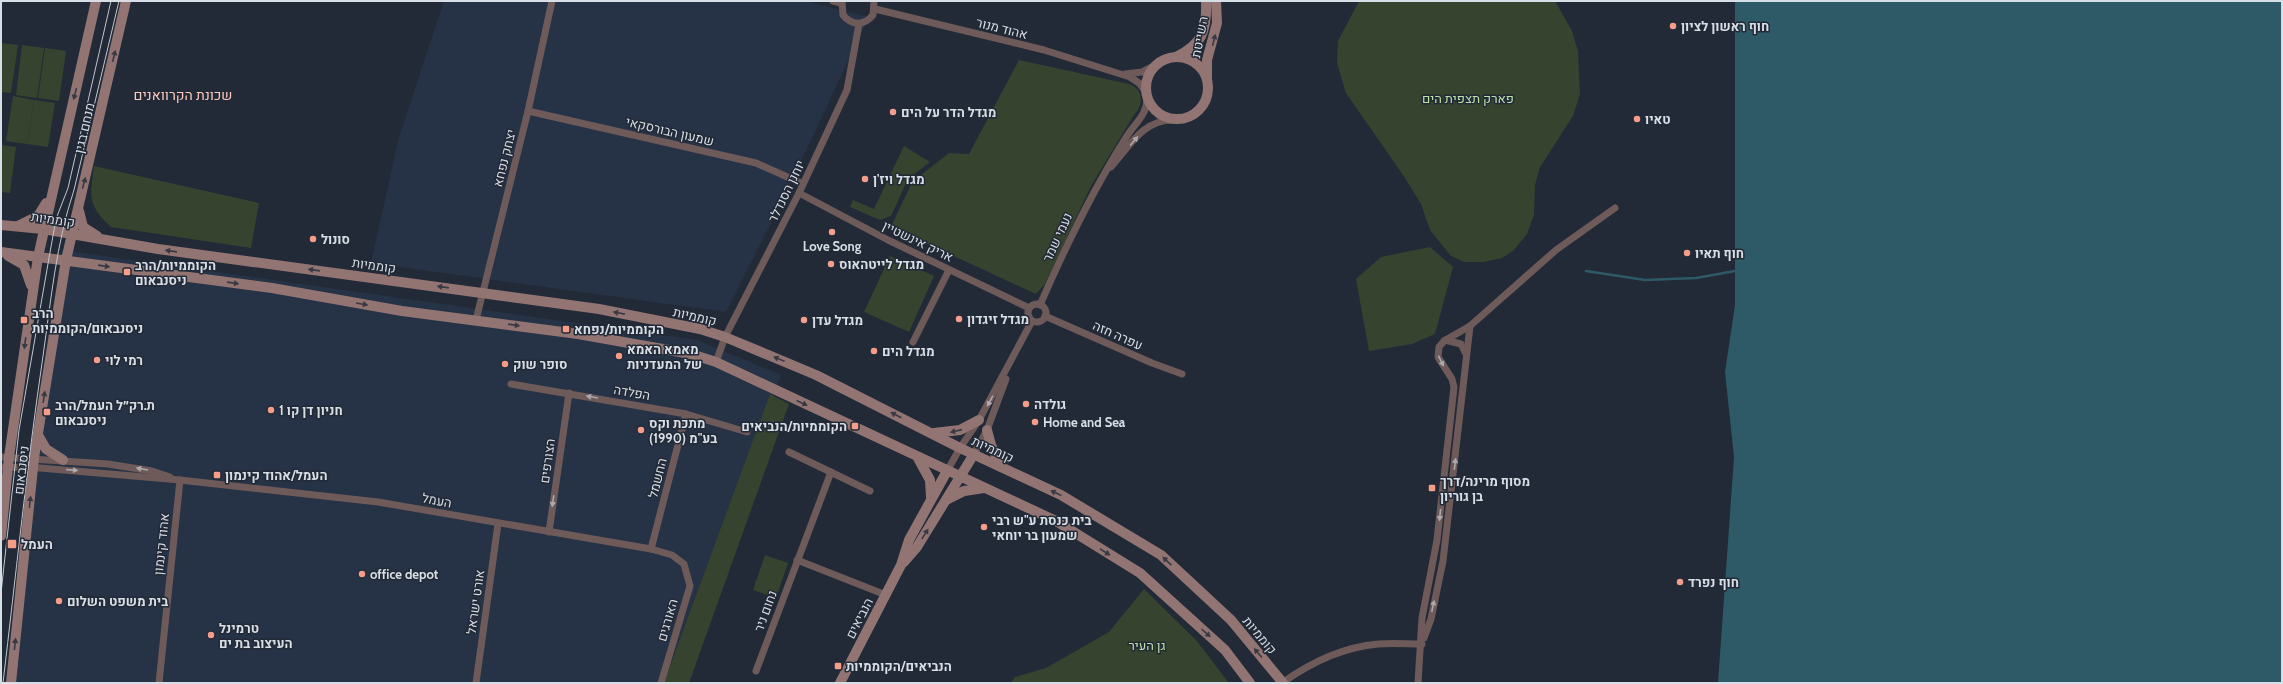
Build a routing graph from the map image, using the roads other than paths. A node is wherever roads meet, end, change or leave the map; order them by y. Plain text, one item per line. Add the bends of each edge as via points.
1 (96, 1) edge
2 (126, 1) edge
3 (552, 1) edge
4 (833, 1) edge
5 (874, 1) edge
6 (1206, 1) edge
7 (1216, 1) edge
8 (842, 2) edge
9 (875, 9) junction
10 (859, 24) junction
11 (1175, 57) junction
12 (1154, 66) junction
13 (1122, 74) junction
14 (1207, 77) junction
15 (1146, 96) junction
16 (528, 111) junction
17 (1172, 120) junction
18 (1099, 181) junction
19 (803, 184) junction
20 (799, 193) junction
21 (50, 196) junction
22 (78, 204) junction
23 (1615, 208) dead end
24 (1, 225) edge
25 (14, 227) junction
26 (43, 229) junction
27 (71, 234) junction
28 (104, 240) junction
29 (1, 253) edge
30 (38, 257) junction
31 (66, 260) junction
32 (950, 270) junction
33 (32, 291) junction
34 (482, 293) junction
35 (1040, 304) junction
36 (1029, 308) junction
37 (1045, 316) junction
38 (476, 320) junction
39 (1032, 321) junction
40 (1470, 326) junction
41 (725, 337) junction
42 (1446, 340) junction
43 (913, 342) dead end
44 (1467, 356) junction
45 (1014, 357) junction
46 (716, 362) junction
47 (1182, 374) dead end
48 (511, 384) dead end
49 (569, 393) junction
50 (686, 414) junction
51 (979, 420) junction
52 (987, 430) junction
53 (747, 432) dead end
54 (931, 433) junction
55 (38, 435) junction
56 (960, 448) junction
57 (789, 452) dead end
58 (974, 454) junction
59 (916, 457) junction
60 (63, 460) junction
61 (5, 462) edge
62 (34, 463) junction
63 (1001, 467) junction
64 (947, 471) junction
65 (831, 472) junction
66 (960, 477) junction
67 (180, 480) junction
68 (984, 488) junction
69 (870, 491) dead end
70 (931, 498) junction
71 (946, 500) junction
72 (498, 524) junction
73 (549, 532) junction
74 (1, 536) edge
75 (651, 549) junction
76 (797, 560) junction
77 (684, 564) joint
78 (901, 565) junction
79 (886, 595) junction
80 (1422, 644) junction
81 (756, 671) dead end
82 (161, 681) edge
83 (10, 683) edge
84 (476, 683) edge
85 (661, 683) edge
86 (840, 683) edge
87 (1250, 683) edge
88 (1282, 683) edge
89 (1418, 683) edge

1 -> 21 main road, מנחם בגין
22 -> 2 main road, מנחם בגין
3 - 16 street, יצחק נפחא
4 - 8 street
5 - 9 street
6 - 11 main road, השייטת via 1203,33 1194,45
14 -> 7 main road, השייטת via 1207,60 1216,30
8 - 10 street via 846,20
9 - 10 street via 870,20
9 - 13 street, אהוד מנור via 1044,50
10 - 19 street, יוחנן הסנדלר via 847,90
11 - 12 main road
11 - 14 main road via 1196,63
12 - 13 street, אהוד מנור via 1142,72
12 - 15 main road via 1147,78
13 - 15 street, אהוד מנור via 1139,83
14 - 17 main road via 1208,94 1199,111 1182,120
15 - 17 main road via 1157,113
15 - 18 street, נעמי שמר via 1146,111 1128,133
16 - 19 street, שמעון הבורסקאי via 756,163
16 - 34 street, יצחק נפחא
18 -> 17 street, נעמי שמר via 1147,126 1158,121
18 - 35 street, נעמי שמר via 1068,240
19 - 20 street, יוחנן הסנדלר
20 - 32 street, אריק אינשטיין
20 - 41 street, יוחנן הסנדלר
21 - 25 main road via 38,216
21 - 26 main road, מנחם בגין
22 - 27 main road, מנחם בגין
22 - 28 main road via 83,227
23 - 40 street via 1556,250
24 - 25 main road, קוממיות
25 - 26 main road, קוממיות
26 - 27 main road, קוממיות
26 - 30 main road, מנחם בגין
27 - 28 main road, קוממיות
27 - 31 main road, מנחם בגין
34 -> 28 main road, קוממיות
29 - 30 main road
29 - 33 main road via 24,265
30 - 31 main road
30 - 33 main road, ניסנבאום
31 -> 38 main road via 272,288
55 -> 31 main road, ניסנבאום
32 - 36 street, אריק אינשטיין
32 - 43 street
33 -> 61 main road, ניסנבאום
34 - 38 street, יצחק נפחא
41 -> 34 main road, קוממיות via 700,329 599,309
35 - 36 street via 1034,304
35 - 37 street via 1045,309
36 - 39 street via 1028,315
37 - 39 street via 1038,322
37 - 47 street, עפרה חזה
38 -> 46 main road via 613,340 691,354
39 - 45 street
40 - 42 street
40 - 44 street
41 - 46 street, יוחנן הסנדלר
54 -> 41 main road, קוממיות via 816,375
42 - 44 street via 1461,344
42 -> 80 street via 1439,347 1438,357 1452,379 1453,395 1437,540 1422,618
80 -> 44 street via 1431,619 1443,561
45 -> 51 street
45 - 52 street
46 -> 59 main road
48 - 49 street, הפלדה
50 -> 49 street, הפלדה
49 -> 73 street, הצורפים
50 - 53 street, הפלדה
50 - 75 street, החשמל
51 -> 54 main road via 960,430
51 - 56 street
52 - 58 street
52 - 63 main road
54 - 56 main road, קוממיות
55 - 60 main road via 46,448
55 - 62 main road, ניסנבאום
56 - 58 main road, קוממיות
56 - 64 street
57 - 65 street
58 - 63 main road, קוממיות
58 - 66 main road, הנביאים
59 - 64 main road
59 - 70 main road via 930,480
60 - 62 street, העמל
67 -> 60 street, העמל via 131,467
61 - 62 street
61 - 62 street, העמל
61 - 74 main road, ניסנבאום
62 -> 67 street, העמל
83 -> 62 main road, ניסנבאום
88 -> 63 main road, קוממיות via 1231,620 1161,555 1061,495
64 - 66 main road
64 - 70 main road, הנביאים
65 - 69 street
65 - 76 street, נחום ניר
66 - 68 main road
66 - 71 main road, הנביאים
67 - 72 street, העמל via 378,502
67 - 82 street, אהוד קינמון
68 - 71 main road via 964,490
68 -> 87 main road via 1056,521 1140,573 1225,650
70 - 78 main road, הנביאים via 909,540
78 -> 71 main road, הנביאים via 917,547
72 - 73 street, העמל
72 - 84 street, אורט ישראל
73 - 75 street, העמל
75 - 77 street, העמל via 672,555
76 - 79 street
76 - 81 street, נחום ניר
77 - 85 street, האורגים via 690,586
78 - 79 main road, הנביאים
79 - 86 main road, הנביאים
80 - 88 street via 1378,644 1349,650 1318,660
80 - 89 street

